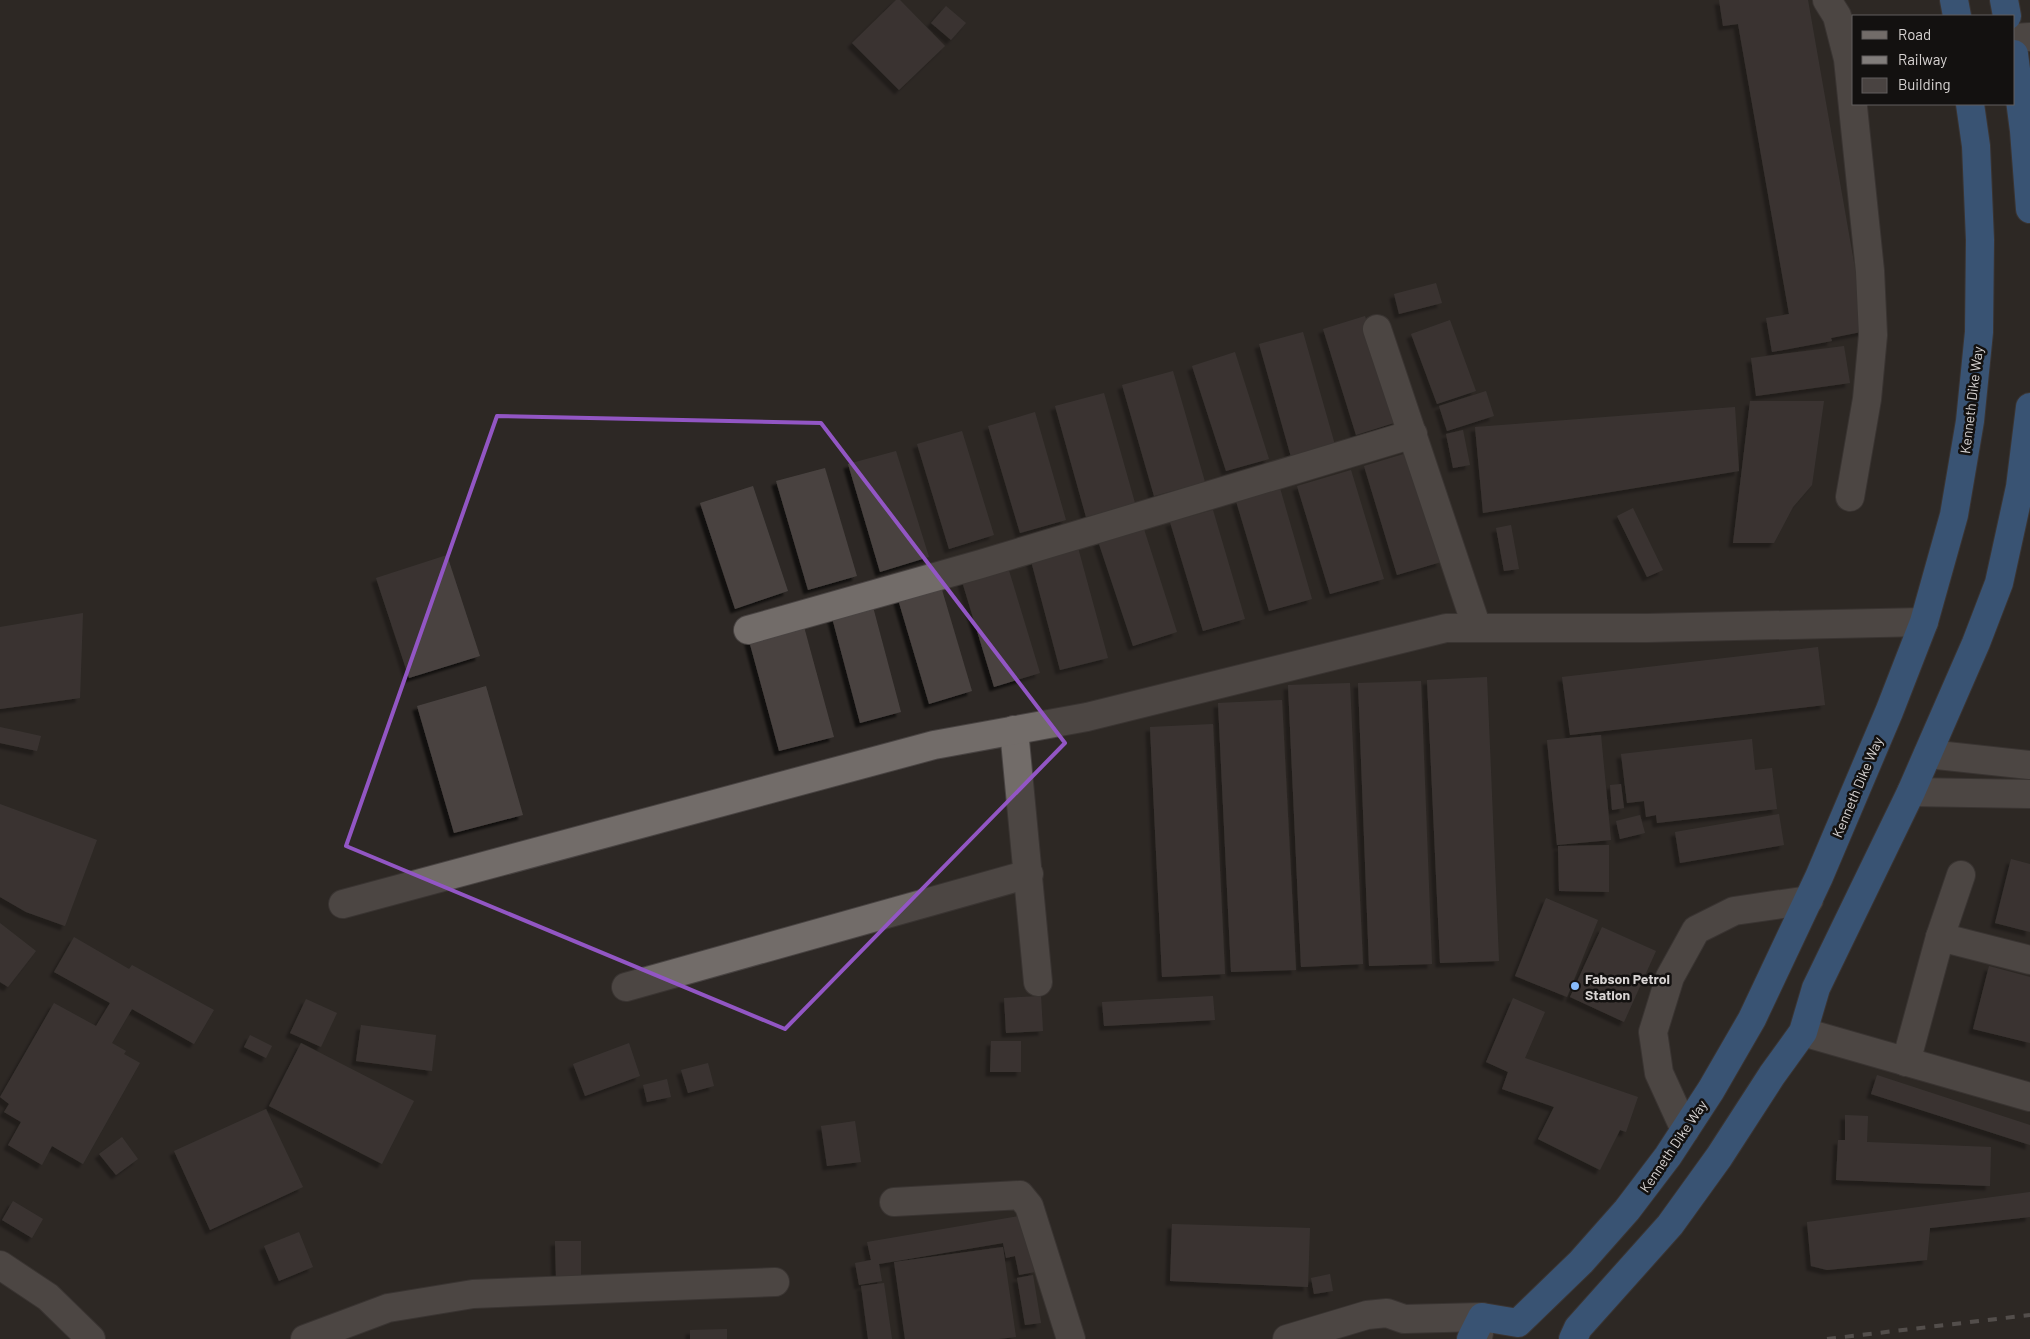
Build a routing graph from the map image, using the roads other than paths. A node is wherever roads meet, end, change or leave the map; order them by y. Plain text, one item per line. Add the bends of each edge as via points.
1 (1827, 0) edge
2 (1954, 0) edge
3 (2004, 0) edge
4 (1957, 15) edge
5 (2007, 15) edge
6 (2015, 38) edge
7 (2030, 38) edge
8 (2015, 62) edge
9 (1852, 100) edge
10 (1853, 105) edge
11 (1970, 105) edge
12 (2030, 210) edge
13 (1376, 329) dead end
14 (2030, 407) edge
15 (1413, 434) junction
16 (1850, 497) dead end
17 (1924, 622) junction
18 (1477, 628) junction
19 (748, 630) dead end
20 (1014, 730) junction
21 (1928, 754) junction
22 (2030, 765) edge
23 (1911, 792) junction
24 (2030, 794) edge
25 (1029, 874) junction
26 (1961, 875) dead end
27 (1809, 900) junction
28 (343, 904) dead end
29 (1940, 937) junction
30 (2030, 960) edge
31 (1038, 982) dead end
32 (626, 987) dead end
33 (1803, 1032) junction
34 (1906, 1062) junction
35 (2030, 1097) edge
36 (1684, 1130) junction
37 (894, 1202) dead end
38 (0, 1265) edge
39 (775, 1282) dead end
40 (1477, 1332) edge
41 (91, 1339) edge
42 (305, 1339) edge
43 (1071, 1339) edge
44 (1287, 1339) edge
45 (1573, 1339) edge

1 - 9 street via 1837,16 1848,60
2 - 4 highway
3 - 5 highway
6 - 7 street
8 - 12 highway
10 - 16 street via 1873,335
11 - 17 highway, Kenneth Dike Way via 1976,146 1980,240 1979,332 1970,421 1954,515
13 - 15 street
14 - 21 highway via 2020,487 1999,583
15 - 18 street
15 - 19 street via 981,564
17 - 18 street
17 - 27 highway, Kenneth Dike Way
18 - 20 street via 1446,628 1087,717
20 - 25 street
20 - 28 street via 934,745
21 - 22 street
21 - 23 highway
23 - 24 street
23 - 33 highway via 1816,988
25 - 31 street
25 - 32 street
26 - 29 street
27 - 36 highway, Kenneth Dike Way via 1752,1019
27 - 36 street via 1734,911 1696,930 1670,977 1654,1032 1659,1073
29 - 30 street
29 - 34 street
33 - 34 street
33 - 45 highway via 1720,1157 1670,1225 1578,1328
34 - 35 street
36 - 40 highway, Kenneth Dike Way via 1627,1210 1581,1262 1518,1323
37 - 43 street via 1020,1195 1029,1206
38 - 41 street via 48,1297
39 - 42 street via 473,1294 388,1308
40 - 44 street via 1404,1319 1387,1312

